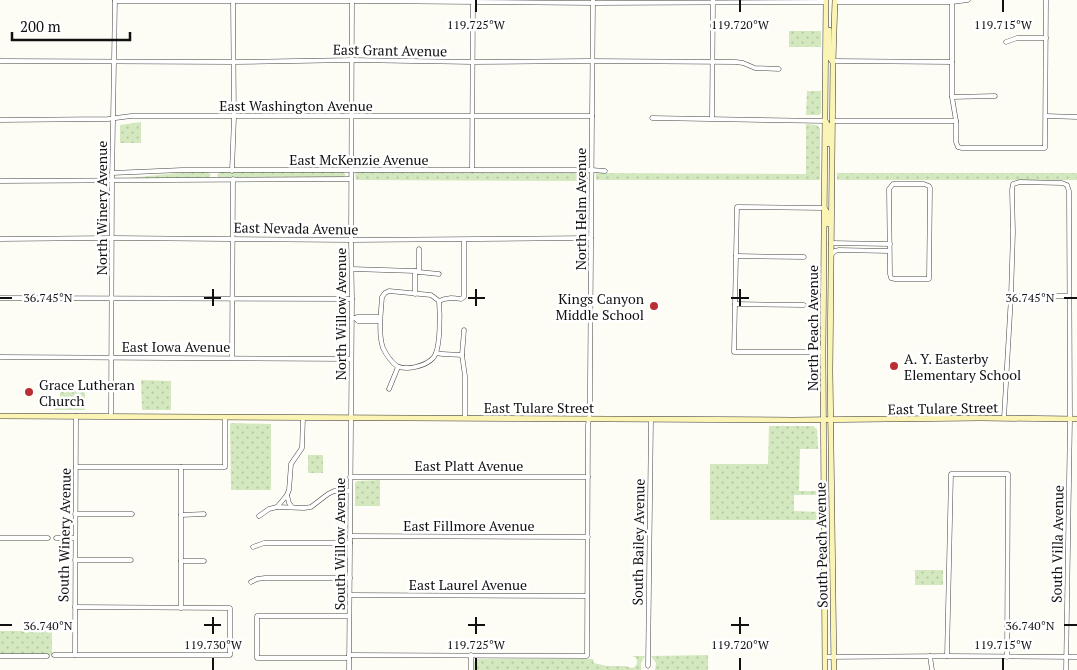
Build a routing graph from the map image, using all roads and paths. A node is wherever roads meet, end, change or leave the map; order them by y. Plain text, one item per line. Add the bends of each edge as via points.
1 (352, 0) edge
2 (968, 0) edge
3 (1046, 0) edge
4 (115, 1) edge
5 (233, 1) edge
6 (473, 1) edge
7 (594, 1) edge
8 (713, 1) edge
9 (826, 1) edge
10 (835, 1) edge
11 (952, 2) junction
12 (826, 20) junction
13 (1046, 38) junction
14 (1006, 42) dead end
15 (352, 60) junction
16 (0, 61) edge
17 (592, 61) junction
18 (833, 61) junction
19 (114, 62) junction
20 (234, 62) junction
21 (472, 62) junction
22 (712, 62) junction
23 (952, 62) junction
24 (779, 69) dead end
25 (995, 96) dead end
26 (952, 97) junction
27 (472, 115) junction
28 (352, 116) junction
29 (592, 116) junction
30 (1046, 116) junction
31 (234, 117) junction
32 (1077, 117) edge
33 (113, 118) junction
34 (652, 118) dead end
35 (712, 118) junction
36 (0, 120) edge
37 (825, 121) junction
38 (832, 121) junction
39 (956, 121) junction
40 (832, 152) junction
41 (214, 170) junction
42 (351, 170) junction
43 (472, 170) junction
44 (592, 170) junction
45 (232, 171) junction
46 (605, 171) dead end
47 (112, 173) junction
48 (233, 179) junction
49 (214, 180) junction
50 (352, 180) junction
51 (0, 181) edge
52 (112, 182) junction
53 (824, 208) junction
54 (112, 238) junction
55 (591, 238) junction
56 (0, 239) edge
57 (232, 239) junction
58 (351, 240) junction
59 (464, 240) junction
60 (831, 244) junction
61 (890, 244) junction
62 (419, 249) dead end
63 (889, 251) junction
64 (736, 256) junction
65 (831, 256) junction
66 (804, 257) dead end
67 (352, 270) junction
68 (417, 271) junction
69 (439, 274) dead end
70 (415, 294) junction
71 (1011, 296) junction
72 (1069, 296) junction
73 (0, 298) edge
74 (112, 298) junction
75 (232, 298) junction
76 (352, 299) junction
77 (439, 301) junction
78 (735, 304) junction
79 (804, 305) dead end
80 (353, 318) junction
81 (464, 330) dead end
82 (823, 352) junction
83 (436, 353) junction
84 (462, 355) junction
85 (0, 357) edge
86 (111, 357) junction
87 (232, 358) junction
88 (351, 359) junction
89 (398, 367) junction
90 (389, 389) dead end
91 (0, 416) edge
92 (76, 416) junction
93 (111, 416) junction
94 (226, 416) junction
95 (303, 418) junction
96 (351, 418) junction
97 (466, 418) junction
98 (589, 418) junction
99 (1004, 418) junction
100 (651, 419) junction
101 (1070, 419) junction
102 (1077, 419) edge
103 (823, 420) junction
104 (830, 420) junction
105 (76, 467) junction
106 (181, 467) junction
107 (350, 477) junction
108 (588, 477) junction
109 (350, 491) junction
110 (287, 495) junction
111 (277, 507) junction
112 (292, 508) junction
113 (76, 514) junction
114 (132, 514) dead end
115 (204, 514) dead end
116 (181, 515) junction
117 (259, 516) dead end
118 (350, 536) junction
119 (588, 537) junction
120 (0, 538) edge
121 (48, 538) dead end
122 (56, 538) dead end
123 (75, 538) junction
124 (350, 543) junction
125 (253, 547) dead end
126 (75, 560) junction
127 (131, 560) dead end
128 (181, 561) junction
129 (204, 561) dead end
130 (350, 578) junction
131 (251, 582) dead end
132 (350, 595) junction
133 (587, 596) junction
134 (75, 608) junction
135 (181, 608) junction
136 (349, 616) junction
137 (75, 654) junction
138 (54, 655) dead end
139 (471, 655) junction
140 (0, 656) edge
141 (48, 656) dead end
142 (349, 656) junction
143 (930, 656) junction
144 (947, 656) junction
145 (825, 657) junction
146 (834, 657) junction
147 (1007, 657) junction
148 (1066, 657) junction
149 (1077, 657) edge
150 (648, 666) dead end
151 (349, 670) edge
152 (471, 670) edge
153 (825, 670) edge
154 (834, 670) edge
155 (932, 670) edge
156 (1066, 670) edge

1 - 5 street
1 - 6 street
1 - 15 street, North Willow Avenue
2 - 11 street
3 - 13 street
4 - 5 street
4 - 19 street, North Winery Avenue
5 - 20 street
6 - 7 street
6 - 21 street
7 - 8 street
7 - 17 street, North Helm Avenue
8 - 9 street
8 - 22 street
9 - 12 main road, North Peach Avenue
10 - 11 street
10 - 18 main road, North Peach Avenue
11 - 23 street
12 - 18 main road via 829,57
12 - 37 main road, North Peach Avenue
13 - 14 street via 1017,38
13 - 30 street
15 - 20 street, East Grant Avenue
15 - 21 street, East Grant Avenue
15 - 28 street, North Willow Avenue
16 - 19 street, East Grant Avenue
17 - 21 street, East Grant Avenue
17 - 22 street, East Grant Avenue
17 - 29 street, North Helm Avenue
18 - 23 street
18 - 38 main road, North Peach Avenue
19 - 20 street, East Grant Avenue
19 - 33 street, North Winery Avenue
20 - 31 street
21 - 27 street
22 - 24 street, East Grant Avenue
22 - 35 street
23 - 26 street
25 - 26 street
26 - 39 street
27 - 28 street, East Washington Avenue
27 - 29 street, East Washington Avenue
27 - 43 street
28 - 31 street, East Washington Avenue
28 - 42 street, North Willow Avenue
29 - 44 street, North Helm Avenue
30 - 32 street
30 - 39 street via 1045,148 958,147
31 - 33 street, East Washington Avenue
31 - 45 street
33 - 36 street, East Washington Avenue
33 - 47 street, North Winery Avenue
34 - 35 street
35 - 37 street
37 - 40 main road
37 - 53 main road, North Peach Avenue
38 - 39 street
38 - 40 main road, North Peach Avenue
40 - 60 main road, North Peach Avenue
41 - 45 street, East McKenzie Avenue
41 - 47 street, East McKenzie Avenue
41 - 49 street
42 - 43 street, East McKenzie Avenue
42 - 45 street, East McKenzie Avenue
42 - 50 street, North Willow Avenue
43 - 44 street, East McKenzie Avenue
44 - 46 street, East McKenzie Avenue
44 - 55 street, North Helm Avenue
47 - 52 street, North Winery Avenue
48 - 49 street, East McKenzie Avenue
48 - 50 street, East McKenzie Avenue
48 - 57 street
49 - 52 street, East McKenzie Avenue
50 - 58 street, North Willow Avenue
51 - 52 street, East McKenzie Avenue
52 - 54 street, North Winery Avenue
53 - 60 main road via 827,212 828,242
53 - 64 street via 737,208
53 - 82 main road, North Peach Avenue
54 - 56 street, East Nevada Avenue
54 - 57 street, East Nevada Avenue
54 - 74 street, North Winery Avenue
55 - 59 street, East Nevada Avenue
55 - 98 street, North Helm Avenue
57 - 58 street, East Nevada Avenue
57 - 75 street
58 - 59 street, East Nevada Avenue
58 - 67 street, North Willow Avenue
59 - 77 street via 464,297
60 - 61 street
60 - 65 main road, North Peach Avenue
61 - 63 street
61 - 63 street via 889,189 896,184 928,186 929,279 891,278
62 - 68 street
63 - 65 street via 838,250
64 - 66 street
64 - 78 street
65 - 104 main road, North Peach Avenue
67 - 68 street
67 - 76 street, North Willow Avenue
68 - 69 street
68 - 70 street
70 - 77 street via 431,296
70 - 89 street via 389,291 382,297 383,346
71 - 72 street
71 - 72 street, South Villa Avenue via 1012,190 1013,184 1020,182 1062,182 1067,185
71 - 99 street
72 - 101 street, South Villa Avenue
73 - 74 street
74 - 75 street
74 - 86 street, North Winery Avenue
75 - 76 street
75 - 87 street
76 - 80 street, North Willow Avenue
77 - 83 street
78 - 79 street
78 - 82 street via 734,352
80 - 80 street via 358,321 378,321 380,318
80 - 88 street, North Willow Avenue
81 - 84 street
82 - 103 main road, North Peach Avenue
83 - 84 street
83 - 89 street via 422,366
84 - 97 street
85 - 86 street, East Iowa Avenue
86 - 87 street, East Iowa Avenue
86 - 93 street, North Winery Avenue
87 - 88 street, East Iowa Avenue
88 - 96 street, North Willow Avenue
89 - 90 street
91 - 92 main road, East Tulare Street
92 - 93 main road, East Tulare Street
92 - 105 street, South Winery Avenue
93 - 94 main road, East Tulare Street
94 - 95 main road, East Tulare Street
94 - 106 street via 226,467
95 - 96 main road, East Tulare Street
95 - 110 street via 302,448 291,464
96 - 97 main road, East Tulare Street
96 - 107 street, South Willow Avenue
97 - 98 main road, East Tulare Street
98 - 100 main road, East Tulare Street
98 - 108 street, North Helm Avenue
99 - 101 main road, East Tulare Street
99 - 104 main road, East Tulare Street
100 - 103 main road, East Tulare Street
100 - 150 street, South Bailey Avenue
101 - 102 main road, East Tulare Street
101 - 148 street, South Villa Avenue
103 - 104 main road, East Tulare Street
103 - 145 main road, North Peach Avenue
104 - 146 main road, South Peach Avenue
105 - 106 street
105 - 113 street, South Winery Avenue
106 - 116 street
107 - 108 street, East Platt Avenue
107 - 109 street, South Willow Avenue
108 - 119 street, North Helm Avenue
109 - 112 street via 328,494 311,507
109 - 118 street, South Willow Avenue
110 - 111 street
110 - 112 street
111 - 112 street
111 - 117 street
113 - 114 street
113 - 123 street, South Winery Avenue
115 - 116 street
116 - 128 street
118 - 119 street, East Fillmore Avenue
118 - 124 street, South Willow Avenue
119 - 133 street, North Helm Avenue
120 - 121 street
122 - 123 street
123 - 126 street, South Winery Avenue
124 - 125 street via 264,543
124 - 130 street, South Willow Avenue
126 - 127 street
126 - 134 street, South Winery Avenue
128 - 129 street
128 - 135 street
130 - 131 street via 265,578
130 - 132 street, South Willow Avenue
132 - 133 street, East Laurel Avenue
132 - 136 street, South Willow Avenue
133 - 139 street, North Helm Avenue via 587,656
134 - 135 street
134 - 137 street, South Winery Avenue
135 - 137 street via 230,608 230,655
136 - 142 street, South Willow Avenue
136 - 142 street via 257,616 255,634 257,658
137 - 138 street
139 - 142 street
139 - 152 street
140 - 141 street
142 - 151 street, South Willow Avenue
143 - 144 street
143 - 146 street
143 - 155 street
144 - 147 street
144 - 147 street via 950,474 1008,474
145 - 146 street
145 - 153 main road
146 - 154 main road, South Peach Avenue
147 - 148 street
148 - 149 street
148 - 156 street, South Villa Avenue

